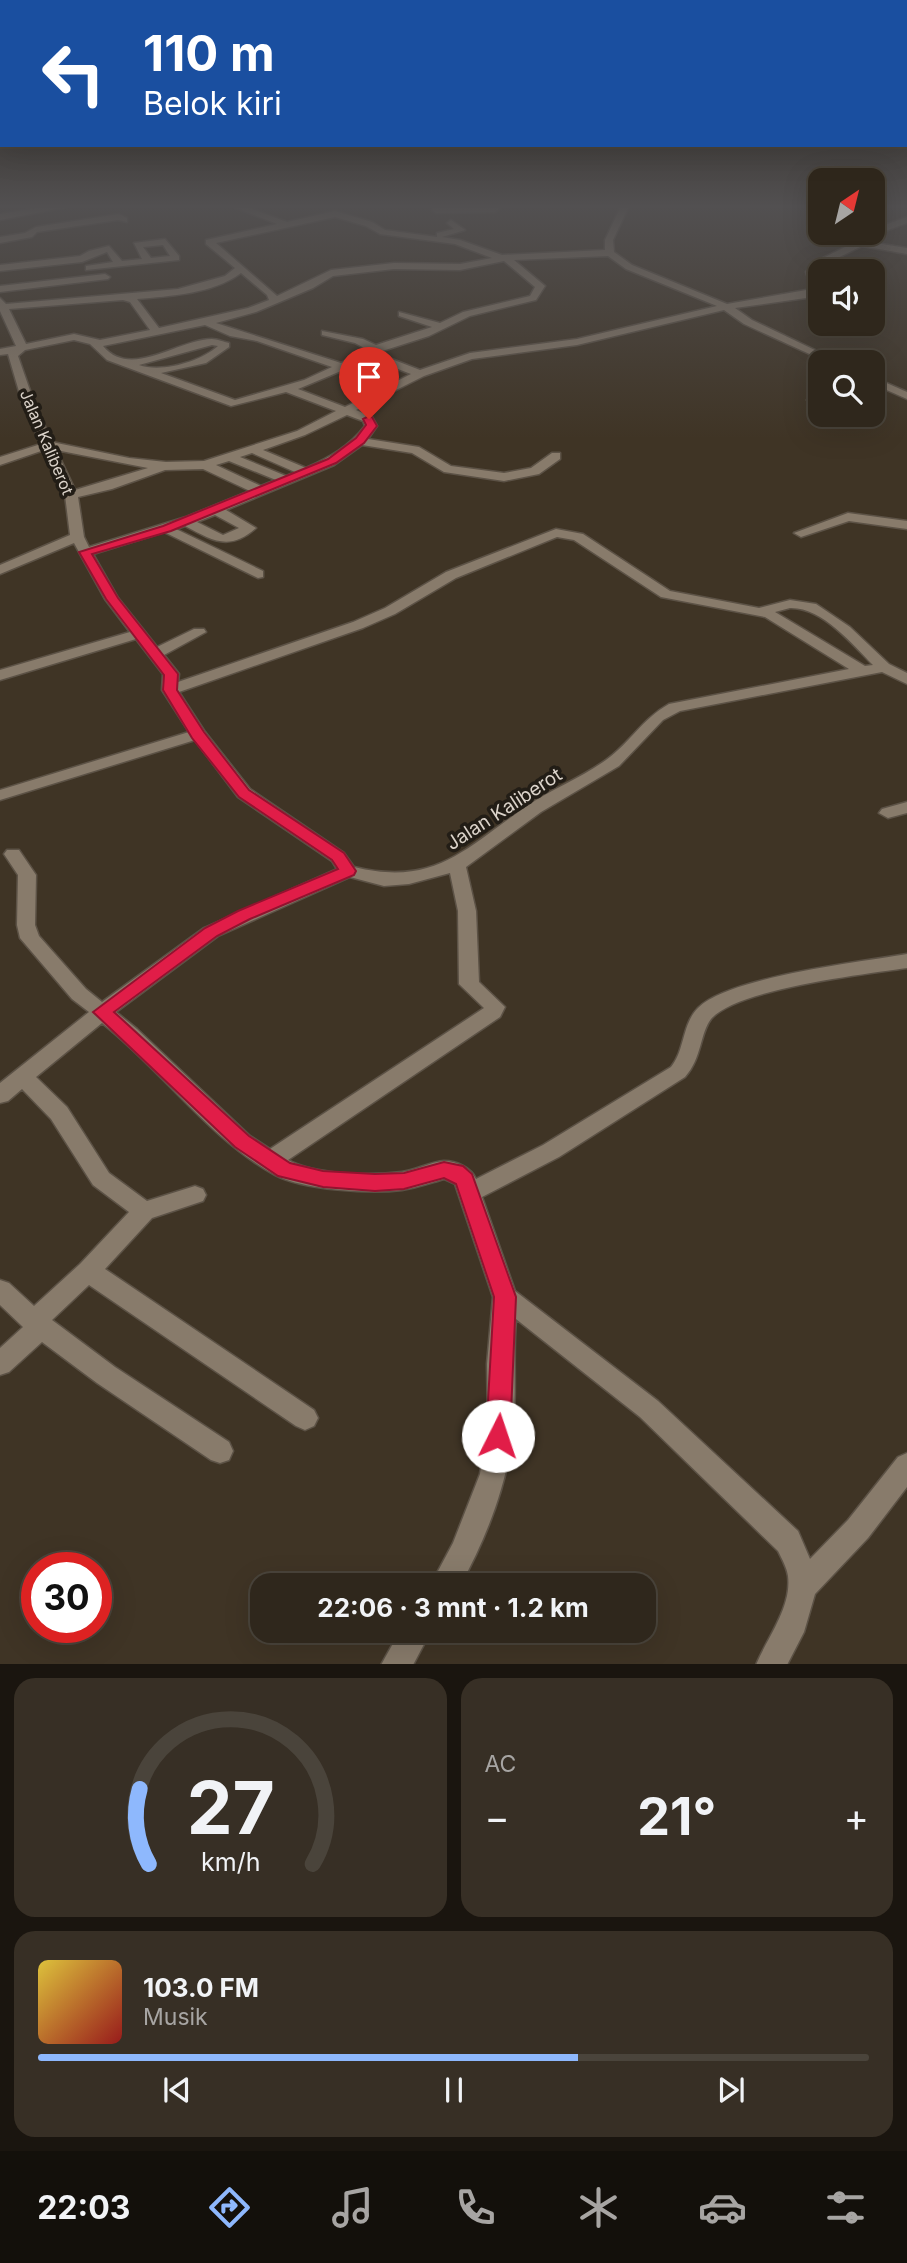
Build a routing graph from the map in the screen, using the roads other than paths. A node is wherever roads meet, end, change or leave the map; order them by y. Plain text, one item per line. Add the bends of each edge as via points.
1 (45, 284) edge
2 (211, 284) edge
3 (259, 284) edge
4 (314, 284) edge
5 (538, 284) edge
6 (675, 284) edge
7 (816, 284) edge
8 (0, 289) edge
9 (122, 296) junction
10 (273, 299) junction
11 (2, 304) edge
12 (724, 307) junction
13 (402, 314) dead end
14 (206, 322) junction
15 (442, 327) junction
16 (156, 331) junction
17 (326, 333) dead end
18 (95, 343) junction
19 (22, 346) junction
20 (809, 350) edge
21 (0, 352) edge
22 (372, 352) junction
23 (130, 364) junction
24 (341, 367) junction
25 (151, 372) junction
26 (420, 374) junction
27 (367, 377) dead end
28 (885, 386) edge
29 (888, 387) junction
30 (286, 388) junction
31 (885, 388) edge
32 (907, 396) edge
33 (346, 408) junction
34 (360, 441) junction
35 (49, 445) junction
36 (254, 450) junction
37 (556, 456) dead end
38 (229, 457) junction
39 (0, 461) edge
40 (205, 465) junction
41 (166, 466) junction
42 (306, 472) junction
43 (286, 480) junction
44 (258, 490) junction
45 (71, 495) junction
46 (214, 509) junction
47 (185, 521) junction
48 (907, 525) edge
49 (167, 529) junction
50 (802, 533) dead end
51 (76, 537) junction
52 (85, 552) junction
53 (0, 570) edge
54 (258, 574) dead end
55 (761, 612) junction
56 (199, 632) dead end
57 (139, 634) junction
58 (155, 654) junction
59 (884, 667) junction
60 (863, 671) junction
61 (0, 675) edge
62 (907, 679) edge
63 (170, 690) junction
64 (198, 734) junction
65 (0, 794) edge
66 (907, 807) edge
67 (888, 813) dead end
68 (13, 854) dead end
69 (457, 865) junction
70 (348, 871) junction
71 (907, 961) edge
72 (102, 1012) junction
73 (23, 1077) junction
74 (0, 1095) edge
75 (270, 1161) junction
76 (469, 1193) junction
77 (195, 1195) dead end
78 (144, 1211) junction
79 (88, 1271) junction
80 (0, 1290) edge
81 (505, 1297) junction
82 (37, 1325) junction
83 (0, 1364) edge
84 (305, 1418) dead end
85 (220, 1451) dead end
86 (907, 1466) edge
87 (451, 1573) edge
88 (803, 1586) junction
89 (409, 1643) edge
90 (396, 1664) edge
91 (771, 1664) edge

1 - 8 street
2 - 9 street
3 - 10 street
4 - 10 street
5 - 15 street via 539,291 531,299 467,314
6 - 12 street
7 - 12 street via 816,291
9 - 11 street
9 - 16 street via 133,300
10 - 14 street via 252,310
11 - 19 street
12 - 20 street
12 - 26 street via 577,342 470,356
13 - 15 street
14 - 16 street
14 - 24 street
15 - 22 street
16 - 18 street
17 - 22 street via 359,341
18 - 19 street via 74,337
18 - 23 street via 103,353
19 - 21 street
19 - 35 street, Jalan Kaliberot via 12,355
22 - 24 street
22 - 26 street
23 - 25 street
23 - 25 street via 212,342 225,345 200,360
24 - 27 street
24 - 30 street
25 - 30 street via 235,404
26 - 33 street
28 - 29 street
29 - 31 street
29 - 32 street
30 - 33 street
33 - 34 street via 372,423
33 - 36 street via 301,433
34 - 37 street via 415,450 447,469 504,477 535,471
34 - 42 street
35 - 39 street
35 - 41 street
35 - 45 street, Jalan Kaliberot
36 - 38 street
36 - 42 street
38 - 40 street
38 - 43 street
40 - 41 street
40 - 44 street
41 - 45 street
42 - 43 street
43 - 44 street
44 - 46 street
45 - 51 street, Jalan Kaliberot
46 - 47 street
46 - 47 street via 249,528 223,540
47 - 49 street
48 - 50 street via 848,517
49 - 52 street
49 - 54 street
51 - 52 street, Jalan Kaliberot
51 - 53 street
52 - 57 street, Jalan Kaliberot
55 - 59 street via 800,604 815,610
55 - 60 street
55 - 63 street via 666,594 578,537 548,535 451,575 358,625
56 - 58 street
57 - 58 street, Jalan Kaliberot
57 - 61 street
58 - 63 street, Jalan Kaliberot via 171,674
59 - 60 street, Jalan Kaliberot
59 - 62 street
60 - 69 street, Jalan Kaliberot via 665,711 612,763 535,808
63 - 64 street, Jalan Kaliberot
64 - 65 street
64 - 70 street, Jalan Kaliberot via 244,793 338,857
66 - 67 street
68 - 72 street via 27,875 30,938 79,994
69 - 70 street, Jalan Kaliberot via 384,880
69 - 75 street via 467,911 469,984 492,1002 493,1012
70 - 72 street via 211,932
71 - 76 street via 727,998 703,1015 686,1065 678,1072 551,1151
72 - 73 street
72 - 75 street via 242,1142
73 - 74 street
73 - 78 street via 59,1114 102,1179
75 - 76 street via 285,1170 323,1179 375,1183 444,1170 465,1180
76 - 81 street
77 - 78 street
78 - 79 street
79 - 82 street
79 - 84 street
80 - 82 street
81 - 87 street via 501,1417 493,1474 464,1552
81 - 88 street via 649,1409 719,1474 788,1541
82 - 83 street
82 - 85 street
86 - 88 street via 858,1529
88 - 91 street via 789,1632
89 - 90 street

